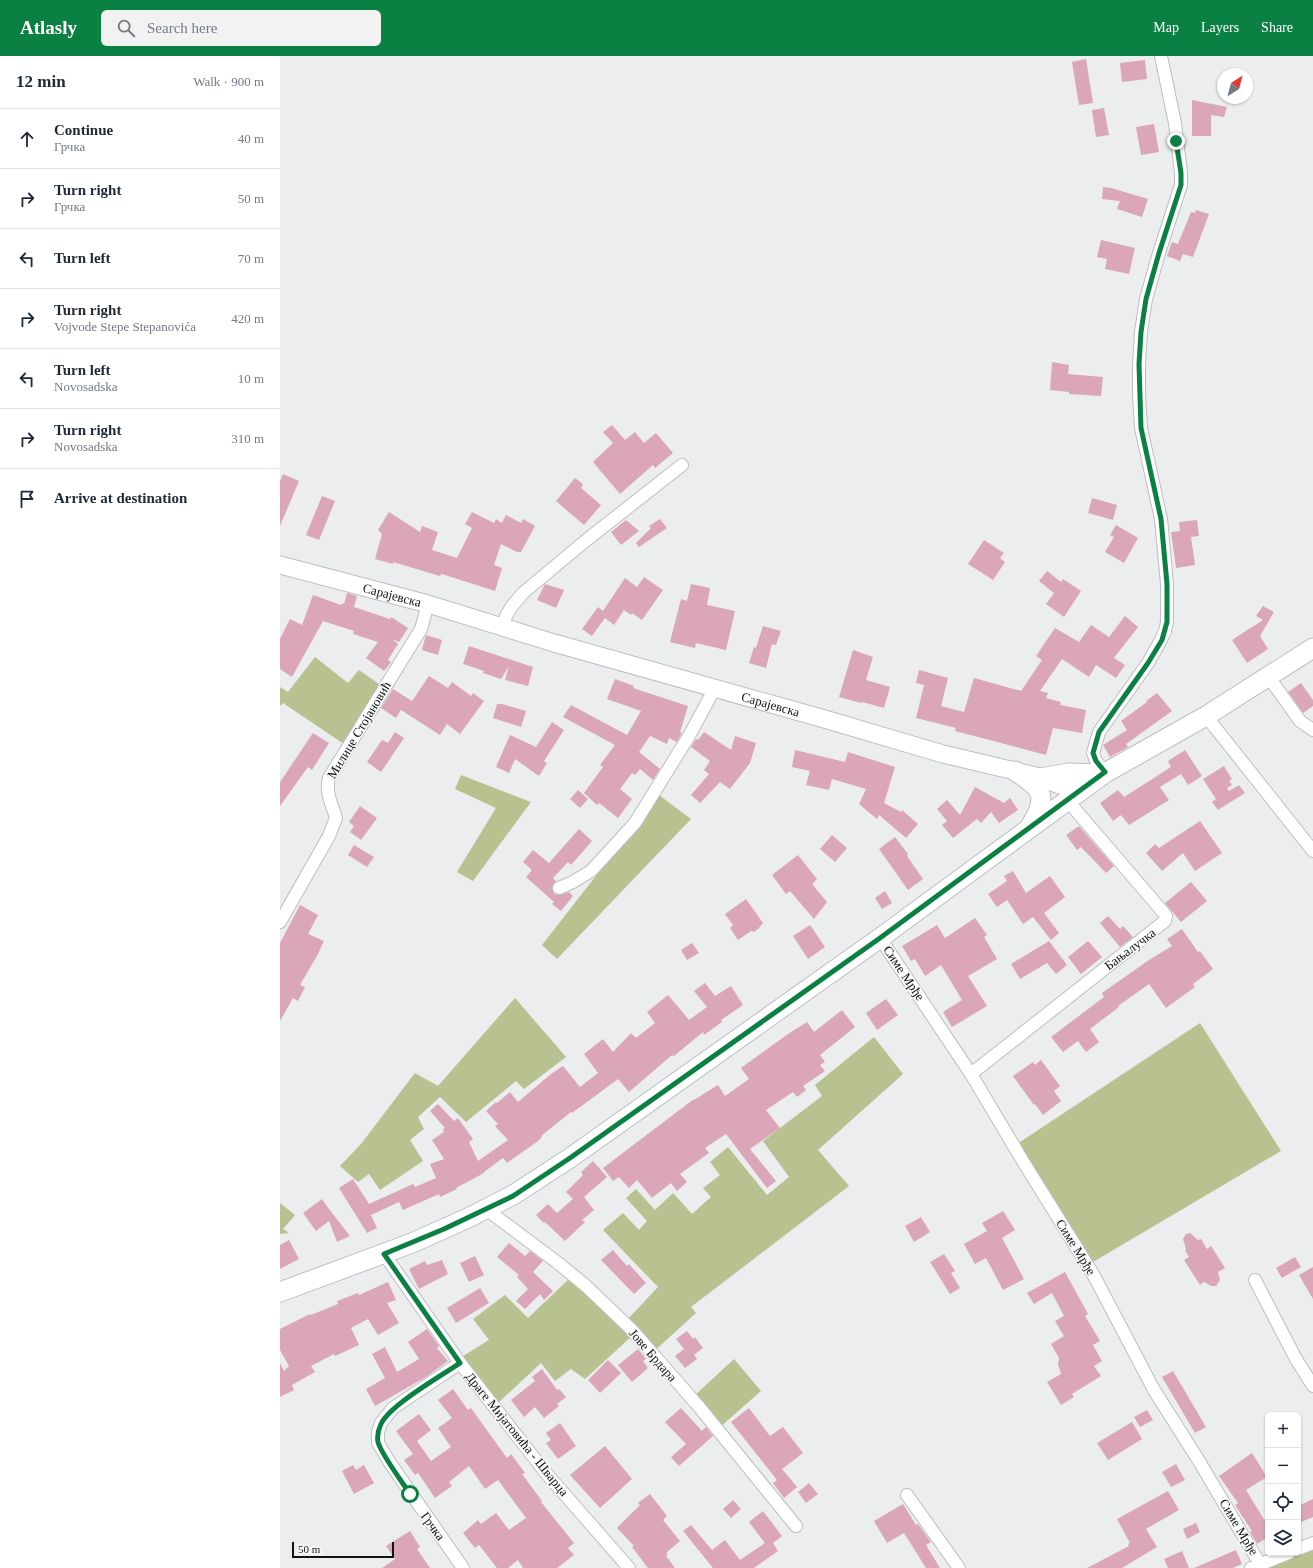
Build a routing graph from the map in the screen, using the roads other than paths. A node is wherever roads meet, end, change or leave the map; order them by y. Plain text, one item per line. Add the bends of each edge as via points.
1 (1161, 56) edge
2 (682, 465) dead end
3 (280, 564) edge
4 (428, 604) junction
5 (503, 627) junction
6 (1313, 648) edge
7 (1268, 676) junction
8 (715, 688) junction
9 (1206, 716) junction
10 (1313, 730) edge
11 (1015, 771) junction
12 (1105, 772) junction
13 (1040, 777) junction
14 (1085, 788) junction
15 (1067, 800) junction
16 (1029, 828) junction
17 (1313, 851) edge
18 (558, 888) dead end
19 (280, 922) edge
20 (880, 938) junction
21 (971, 1074) junction
22 (486, 1209) junction
23 (384, 1254) junction
24 (1255, 1280) dead end
25 (280, 1292) edge
26 (460, 1363) junction
27 (1313, 1386) edge
28 (907, 1495) dead end
29 (796, 1526) dead end
30 (1313, 1543) edge
31 (1301, 1548) edge
32 (1281, 1556) edge
33 (1256, 1566) edge
34 (463, 1568) edge
35 (629, 1568) edge
36 (959, 1568) edge

1 - 12 street via 1175,123 1181,185 1146,299 1140,348 1139,387 1141,428 1161,519 1167,584 1167,622 1162,640 1148,663 1099,732 1093,753
2 - 5 street via 523,593 506,616
3 - 4 main road, Сарајевска
4 - 5 main road, Сарајевска
4 - 19 street, Милице Стојановић via 421,628 329,778 327,794 336,818 329,836
5 - 8 main road, Сарајевска
6 - 7 main road
7 - 9 main road
7 - 10 street via 1300,721
8 - 11 main road, Сарајевска via 943,754
8 - 18 street via 689,736 634,823 591,871
9 - 12 main road
9 - 17 street
11 - 13 main road, Сарајевска
11 - 16 main road via 1036,786 1041,798 1038,814
12 - 13 main road via 1069,772
12 - 14 main road
13 - 14 main road via 1059,785
14 - 15 main road
15 - 16 main road
15 - 21 street, Бањалучка via 1163,912 1166,916 1165,921
16 - 20 main road
20 - 21 street, Симе Мрђе
20 - 22 main road via 570,1158 513,1196
21 - 33 street, Симе Мрђе via 1093,1274 1154,1390 1199,1461
22 - 23 main road
22 - 29 street, Јове Брдара via 586,1286 632,1330 700,1408
23 - 25 main road
23 - 26 street, Драге Мијатовића - Шварца
24 - 27 street
26 - 34 street, Грчка via 393,1408 381,1423 378,1443
26 - 35 street, Драге Мијатовића - Шварца via 546,1473
28 - 36 street
30 - 31 street
32 - 33 street

